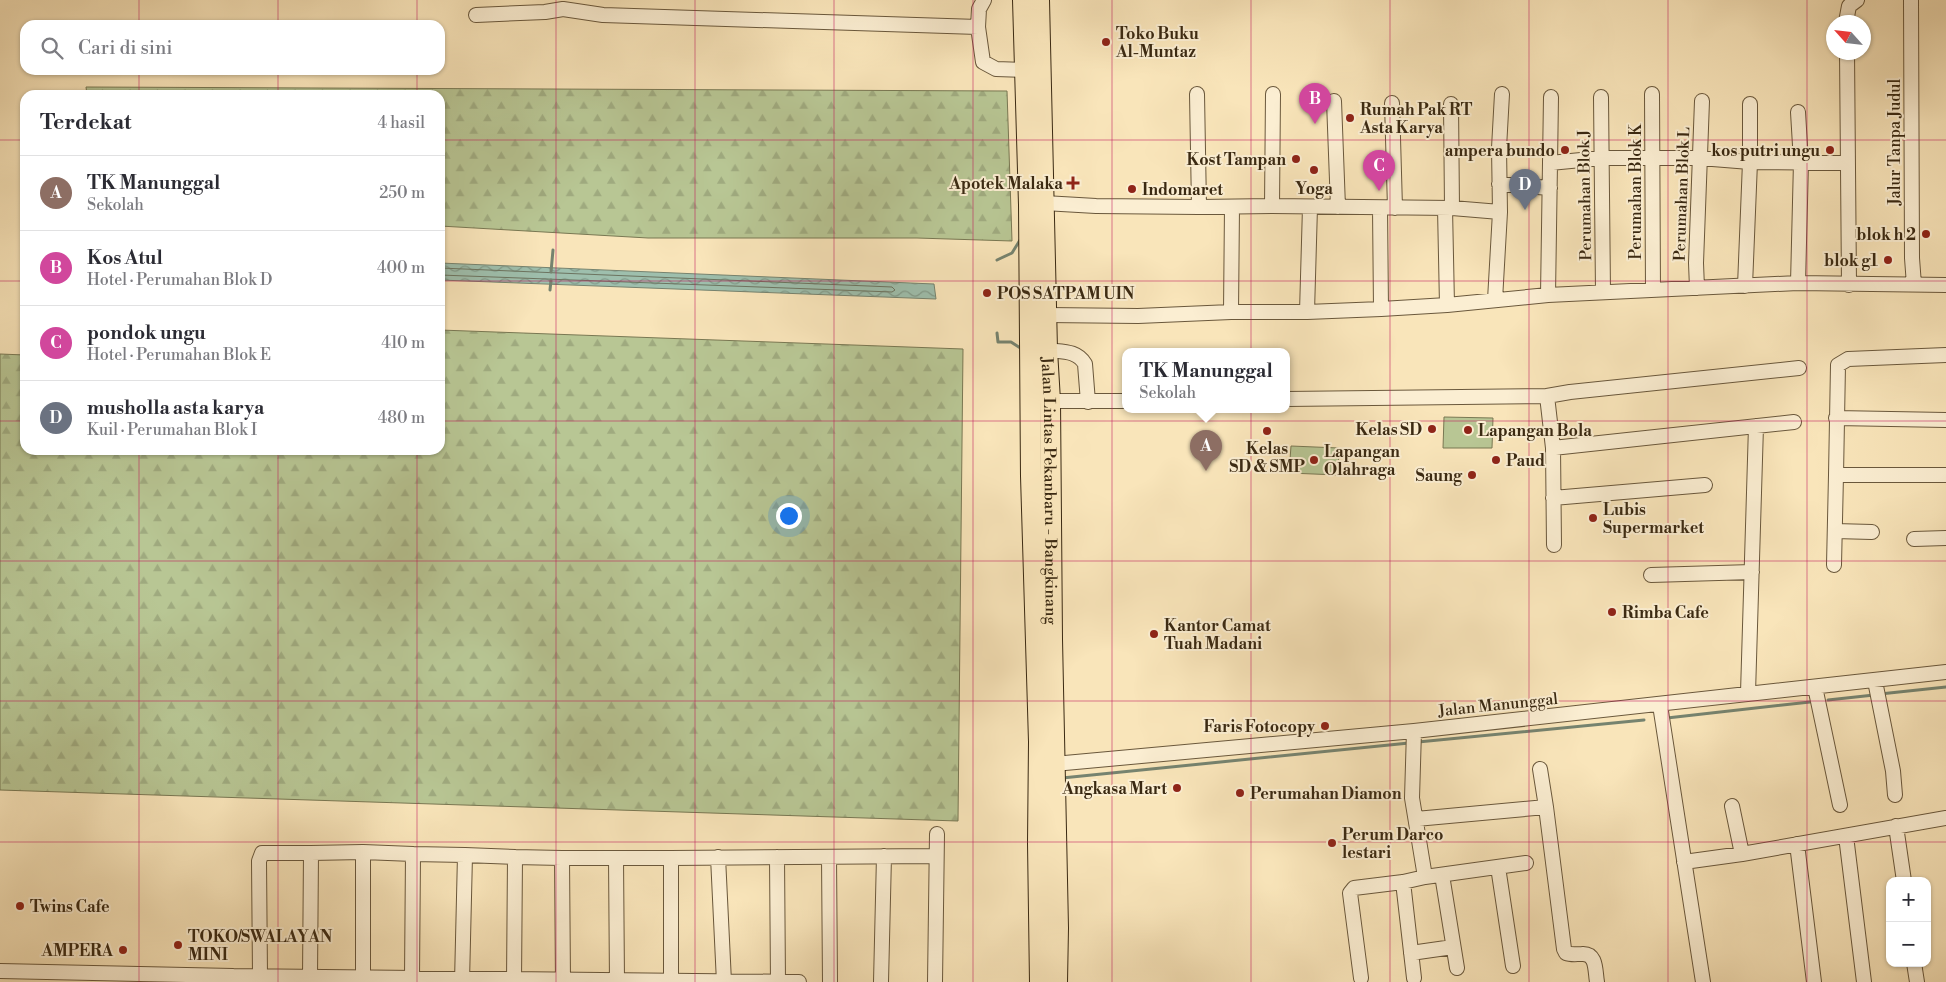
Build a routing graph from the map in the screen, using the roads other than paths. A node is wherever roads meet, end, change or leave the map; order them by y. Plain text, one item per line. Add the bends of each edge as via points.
1 (984, 0) edge
2 (1023, 0) edge
3 (1039, 0) edge
4 (1857, 0) edge
5 (1911, 0) edge
6 (562, 5) edge
7 (476, 15) dead end
8 (1847, 15) edge
9 (978, 27) junction
10 (1847, 60) edge
11 (1026, 70) junction
12 (1197, 94) dead end
13 (1273, 94) dead end
14 (1502, 94) dead end
15 (1652, 94) dead end
16 (1551, 97) dead end
17 (1601, 97) dead end
18 (1334, 101) dead end
19 (1702, 101) dead end
20 (1392, 103) dead end
21 (1450, 104) dead end
22 (1750, 104) dead end
23 (1798, 112) dead end
24 (1602, 158) junction
25 (1700, 158) junction
26 (1652, 159) junction
27 (1750, 162) junction
28 (1800, 162) junction
29 (1550, 163) junction
30 (1848, 163) junction
31 (1499, 184) junction
32 (1550, 188) junction
33 (1044, 203) junction
34 (1272, 206) junction
35 (1199, 207) junction
36 (1232, 207) junction
37 (1310, 207) junction
38 (1338, 208) junction
39 (1380, 208) junction
40 (1395, 208) junction
41 (1449, 208) junction
42 (1500, 212) junction
43 (1798, 283) junction
44 (1849, 284) junction
45 (1914, 285) junction
46 (1946, 285) edge
47 (1746, 286) junction
48 (1697, 288) junction
49 (1652, 290) junction
50 (1603, 292) junction
51 (1548, 295) junction
52 (1495, 300) junction
53 (1447, 305) junction
54 (1381, 309) junction
55 (1231, 312) junction
56 (1307, 312) junction
57 (1047, 315) junction
58 (1047, 350) junction
59 (1946, 355) edge
60 (1799, 368) dead end
61 (1547, 396) junction
62 (1290, 399) edge
63 (1050, 401) junction
64 (1122, 401) edge
65 (1088, 402) junction
66 (1836, 418) junction
67 (1946, 420) edge
68 (1794, 422) dead end
69 (1756, 426) junction
70 (1553, 448) junction
71 (1836, 475) junction
72 (1946, 475) edge
73 (1705, 485) dead end
74 (1554, 498) junction
75 (1835, 531) junction
76 (1872, 532) dead end
77 (1946, 538) edge
78 (1914, 539) dead end
79 (1554, 545) dead end
80 (1834, 565) dead end
81 (1752, 572) junction
82 (1651, 575) dead end
83 (1044, 581) junction
84 (1946, 672) edge
85 (1875, 681) junction
86 (1815, 687) junction
87 (1748, 693) junction
88 (1660, 705) junction
89 (1414, 731) junction
90 (1046, 757) junction
91 (1540, 769) dead end
92 (1895, 795) dead end
93 (1840, 805) dead end
94 (1732, 806) dead end
95 (1546, 808) junction
96 (1416, 819) junction
97 (1946, 821) edge
98 (1896, 826) junction
99 (937, 834) dead end
100 (1846, 836) junction
101 (1797, 844) junction
102 (363, 852) junction
103 (311, 853) junction
104 (413, 854) junction
105 (1742, 854) junction
106 (465, 855) junction
107 (884, 856) junction
108 (936, 856) junction
109 (515, 857) junction
110 (718, 857) junction
111 (777, 857) junction
112 (829, 857) junction
113 (562, 858) junction
114 (616, 858) junction
115 (671, 858) junction
116 (1684, 862) junction
117 (1526, 863) dead end
118 (1498, 867) junction
119 (1442, 875) junction
120 (1426, 877) junction
121 (1903, 877) edge
122 (1403, 882) junction
123 (1453, 947) junction
124 (1411, 953) junction
125 (1513, 966) dead end
126 (1915, 967) edge
127 (1456, 968) dead end
128 (0, 971) edge
129 (260, 976) junction
130 (310, 977) junction
131 (363, 977) junction
132 (412, 978) junction
133 (1362, 978) dead end
134 (1414, 978) dead end
135 (232, 979) edge
136 (291, 979) edge
137 (344, 979) edge
138 (397, 980) edge
139 (462, 980) edge
140 (514, 980) edge
141 (563, 981) edge
142 (617, 981) edge
143 (671, 981) edge
144 (724, 982) edge
145 (778, 982) edge
146 (799, 982) edge
147 (830, 982) edge
148 (880, 982) edge
149 (935, 982) edge
150 (1040, 982) edge
151 (1057, 982) edge
152 (1597, 982) edge
153 (1703, 982) edge
154 (1814, 982) edge
155 (1864, 982) edge
156 (1917, 982) edge

1 - 9 street via 979,9
2 - 11 highway, Jalan Lintas Pekanbaru - Bangkinang
3 - 33 highway, Jalan Lintas Pekanbaru - Bangkinang
4 - 8 street via 1849,6
5 - 45 street, Jalur Tanpa Judul
6 - 7 street via 546,12
6 - 9 street via 603,15
9 - 11 street via 983,62 996,69
10 - 30 street
11 - 83 highway, Jalan Lintas Pekanbaru - Bangkinang via 1031,476
12 - 35 street
13 - 34 street
14 - 31 street
15 - 26 street, Perumahan Blok K
16 - 29 street
17 - 24 street, Perumahan Blok J
18 - 38 street
19 - 25 street, Perumahan Blok L
20 - 40 street
21 - 41 street
22 - 27 street
23 - 28 street
24 - 26 street
24 - 29 street
24 - 50 street, Perumahan Blok J
25 - 26 street
25 - 27 street
25 - 48 street, Perumahan Blok L
26 - 49 street, Perumahan Blok K
27 - 28 street
27 - 47 street
28 - 30 street
28 - 43 street
29 - 32 street
30 - 44 street
31 - 32 street
31 - 42 street
32 - 51 street
33 - 35 street
33 - 57 highway, Jalan Lintas Pekanbaru - Bangkinang
34 - 36 street
34 - 37 street
35 - 36 street
36 - 55 street
37 - 38 street
37 - 56 street
38 - 39 street
39 - 40 street
39 - 54 street
40 - 41 street
41 - 42 street
41 - 53 street
42 - 52 street
43 - 44 street
43 - 47 street
44 - 45 street
45 - 46 street
47 - 48 street
48 - 49 street
49 - 50 street
50 - 51 street
51 - 52 street
52 - 53 street
53 - 54 street
54 - 56 street
55 - 56 street
55 - 57 street
57 - 58 highway, Jalan Lintas Pekanbaru - Bangkinang
58 - 63 highway, Jalan Lintas Pekanbaru - Bangkinang
58 - 65 street via 1077,354 1086,364
59 - 66 street via 1848,359 1842,362 1837,373
60 - 61 street
61 - 62 street
61 - 70 street
63 - 65 street
63 - 83 highway, Jalan Lintas Pekanbaru - Bangkinang
64 - 65 street
66 - 67 street
66 - 71 street
68 - 69 street
69 - 70 street
69 - 81 street
70 - 74 street
71 - 72 street
71 - 75 street
73 - 74 street
74 - 79 street
75 - 76 street
75 - 80 street
77 - 78 street
81 - 82 street
81 - 87 street
83 - 90 highway, Jalan Lintas Pekanbaru - Bangkinang
84 - 85 street, Jalan Manunggal
85 - 86 street, Jalan Manunggal
85 - 92 street
86 - 87 street, Jalan Manunggal
86 - 93 street
87 - 88 street, Jalan Manunggal
88 - 89 street, Jalan Manunggal
88 - 116 street
89 - 90 street, Jalan Manunggal
89 - 96 street via 1412,798
90 - 150 highway, Jalan Lintas Pekanbaru - Bangkinang via 1038,843
90 - 151 highway, Jalan Lintas Pekanbaru - Bangkinang via 1058,928
91 - 95 street
94 - 105 street
95 - 96 street
95 - 152 street via 1564,949 1570,955 1586,953 1593,958
96 - 120 street
97 - 98 street
98 - 100 street
98 - 121 street
99 - 108 street
100 - 101 street
100 - 155 street
101 - 105 street
101 - 154 street
102 - 103 street
102 - 104 street
102 - 131 street
103 - 129 street via 262,853 259,861
103 - 130 street
104 - 106 street
104 - 132 street
105 - 116 street
106 - 109 street
106 - 139 street
107 - 108 street
107 - 112 street
107 - 148 street
108 - 149 street
109 - 113 street
109 - 140 street
110 - 111 street
110 - 115 street
110 - 144 street
111 - 112 street
111 - 145 street
112 - 147 street
113 - 114 street
113 - 141 street
114 - 115 street
114 - 142 street
115 - 143 street
116 - 153 street
117 - 118 street
118 - 119 street
118 - 125 street
119 - 120 street
119 - 123 street
120 - 122 street
122 - 124 street
122 - 133 street via 1354,888 1350,893
123 - 124 street
123 - 127 street
124 - 134 street
126 - 156 street
128 - 135 street
129 - 135 street
129 - 136 street
130 - 136 street
130 - 137 street
131 - 137 street
131 - 138 street
132 - 138 street
132 - 139 street
139 - 140 street
140 - 141 street
141 - 142 street
142 - 143 street
143 - 144 street
144 - 145 street
145 - 146 street

